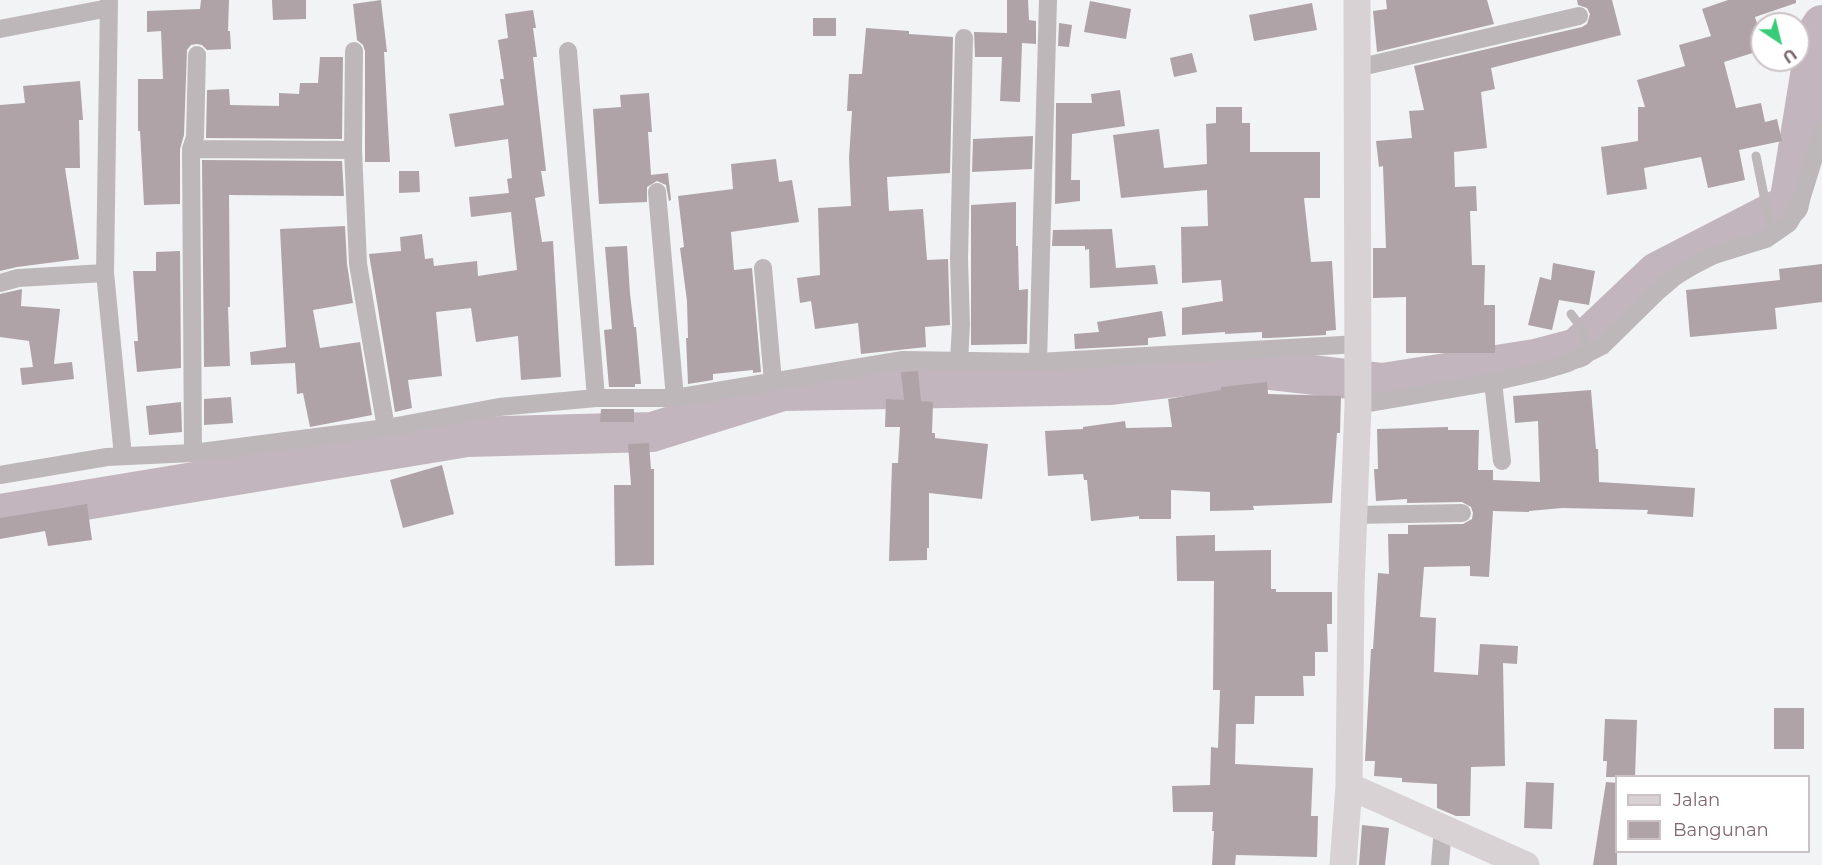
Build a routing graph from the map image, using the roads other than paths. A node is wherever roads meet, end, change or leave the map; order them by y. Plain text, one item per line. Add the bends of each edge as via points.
1 (1048, 0) edge
2 (1357, 0) edge
3 (109, 4) edge
4 (1579, 16) dead end
5 (0, 29) edge
6 (964, 38) dead end
7 (354, 51) dead end
8 (568, 51) dead end
9 (197, 55) dead end
10 (1358, 68) junction
11 (1822, 132) edge
12 (191, 149) junction
13 (353, 150) junction
14 (1756, 156) dead end
15 (657, 192) dead end
16 (1771, 231) junction
17 (763, 268) dead end
18 (105, 273) junction
19 (0, 283) edge
20 (1570, 314) dead end
21 (1359, 350) junction
22 (1587, 350) junction
23 (959, 361) junction
24 (1038, 362) junction
25 (773, 382) junction
26 (1493, 382) junction
27 (596, 398) junction
28 (675, 398) junction
29 (1358, 399) junction
30 (386, 428) junction
31 (193, 453) junction
32 (123, 456) junction
33 (1502, 461) dead end
34 (0, 476) edge
35 (1462, 513) dead end
36 (1354, 515) junction
37 (1349, 786) junction
38 (1443, 828) junction
39 (1343, 865) edge
40 (1440, 865) edge
41 (1526, 865) edge

1 - 24 street
2 - 10 main road
3 - 5 street
3 - 18 street
4 - 10 street
6 - 23 street
7 - 13 street
8 - 27 street
9 - 12 street via 195,137
10 - 21 main road
11 - 16 street via 1798,207 1789,223
12 - 13 street
12 - 31 street
13 - 30 street via 358,264
14 - 16 lane
15 - 28 street
16 - 22 street via 1766,239 1705,258 1676,276 1602,346
17 - 25 street
18 - 19 street via 18,278
18 - 32 street
20 - 22 lane via 1581,327
21 - 24 street
21 - 29 main road
22 - 26 street via 1568,363
23 - 24 street
23 - 25 street via 903,360
25 - 28 street
26 - 29 street
26 - 33 street
27 - 28 street
27 - 30 street via 499,407
29 - 36 main road
30 - 31 street
31 - 32 street
32 - 34 street
35 - 36 street
36 - 37 main road
37 - 38 main road
37 - 39 main road
38 - 40 street
38 - 41 main road

